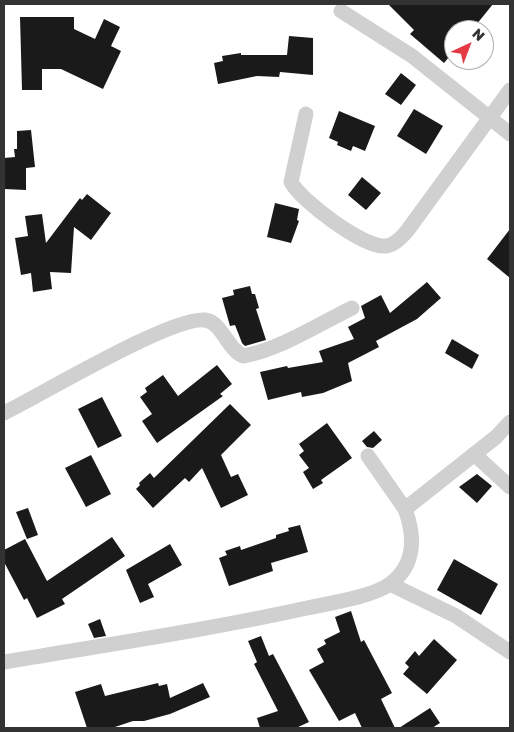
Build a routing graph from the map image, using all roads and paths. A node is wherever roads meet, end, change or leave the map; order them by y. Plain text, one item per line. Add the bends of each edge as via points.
1 (341, 11) dead end
2 (510, 90) edge
3 (306, 114) dead end
4 (490, 119) junction
5 (510, 134) edge
6 (352, 308) dead end
7 (4, 413) edge
8 (510, 422) edge
9 (474, 454) junction
10 (368, 456) dead end
11 (510, 487) edge
12 (405, 509) junction
13 (390, 584) junction
14 (510, 652) edge
15 (4, 662) edge

1 - 4 street via 412,56
2 - 4 street
3 - 4 street via 291,182 295,190 344,229 370,243 385,246 398,241 407,231
4 - 5 street
6 - 7 street via 296,336 243,356 232,348 214,324 198,320 165,331
8 - 9 street
9 - 11 street
9 - 12 street
10 - 12 street
12 - 13 street via 410,523 412,549 407,567
13 - 14 street via 456,616
13 - 15 street via 358,597 277,615

